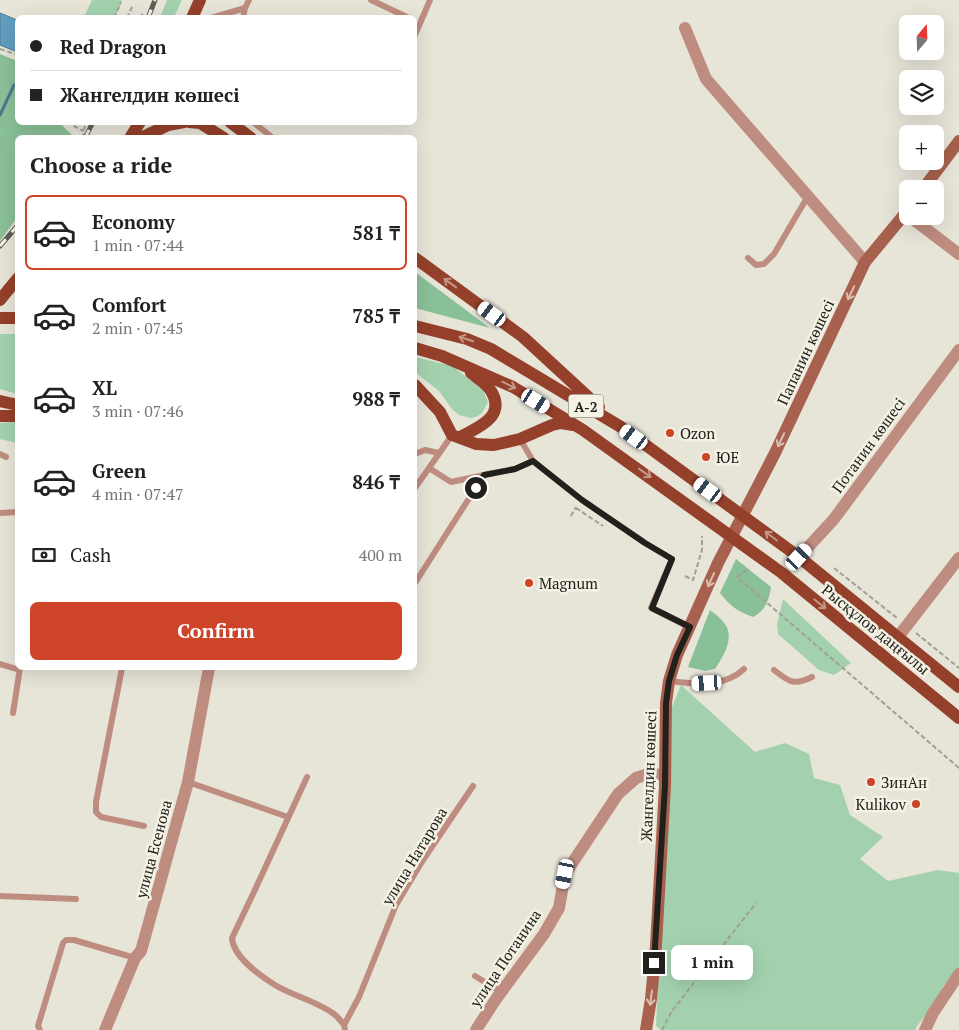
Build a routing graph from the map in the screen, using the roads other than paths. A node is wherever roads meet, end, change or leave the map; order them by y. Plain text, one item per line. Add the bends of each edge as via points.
1 (200, 0) edge
2 (249, 0) edge
3 (370, 0) edge
4 (430, 0) edge
5 (245, 8) junction
6 (193, 15) edge
7 (221, 15) edge
8 (244, 15) edge
9 (402, 15) edge
10 (418, 22) edge
11 (685, 28) dead end
12 (172, 125) edge
13 (203, 125) edge
14 (234, 125) edge
15 (257, 125) edge
16 (148, 135) edge
17 (219, 135) edge
18 (247, 135) edge
19 (269, 135) edge
20 (959, 140) edge
21 (930, 180) edge
22 (808, 196) junction
23 (899, 223) edge
24 (921, 225) edge
25 (959, 254) edge
26 (748, 258) dead end
27 (417, 259) edge
28 (865, 262) junction
29 (15, 282) edge
30 (15, 298) edge
31 (0, 299) edge
32 (0, 318) edge
33 (15, 318) edge
34 (417, 326) edge
35 (417, 349) edge
36 (959, 350) edge
37 (459, 363) junction
38 (417, 387) edge
39 (0, 401) edge
40 (15, 404) edge
41 (0, 416) edge
42 (15, 416) edge
43 (578, 426) junction
44 (621, 427) junction
45 (456, 436) junction
46 (520, 439) junction
47 (417, 453) edge
48 (439, 453) junction
49 (533, 461) junction
50 (429, 468) junction
51 (484, 475) junction
52 (417, 485) edge
53 (0, 512) edge
54 (15, 512) edge
55 (743, 515) junction
56 (732, 536) junction
57 (799, 557) junction
58 (959, 558) edge
59 (417, 579) edge
60 (690, 627) junction
61 (898, 637) junction
62 (0, 664) edge
63 (15, 668) edge
64 (744, 669) dead end
65 (20, 670) edge
66 (122, 670) edge
67 (208, 670) edge
68 (774, 670) dead end
69 (904, 673) junction
70 (812, 677) dead end
71 (669, 681) junction
72 (959, 687) edge
73 (959, 709) edge
74 (13, 713) dead end
75 (959, 718) edge
76 (666, 775) junction
77 (306, 777) dead end
78 (188, 782) junction
79 (473, 786) dead end
80 (288, 817) junction
81 (144, 826) dead end
82 (0, 896) edge
83 (76, 899) dead end
84 (135, 958) junction
85 (959, 974) edge
86 (475, 976) dead end
87 (501, 992) junction
88 (345, 1027) edge
89 (40, 1030) edge
90 (105, 1030) edge
91 (476, 1030) edge
92 (646, 1030) edge
93 (925, 1030) edge

1 - 6 main road
2 - 5 lane
3 - 9 lane
4 - 10 lane
5 - 7 lane
5 - 8 lane
11 - 22 street via 706,79
12 - 16 main road
13 - 17 main road
14 - 18 main road
15 - 19 lane
20 - 21 main road
22 - 26 lane via 774,254 764,264 756,265
22 - 28 street
23 - 28 main road, Папанин көшесі
24 - 25 street
44 -> 27 main road via 523,337
28 -> 55 main road, Папанин көшесі
29 - 31 main road
30 - 31 main road
32 - 33 main road
44 -> 34 main road, Рысқұлов даңғылы / A-2 via 491,349 468,339
35 - 37 main road, Рысқұлов даңғылы
36 - 57 street, Потанин көшесі via 834,519
37 -> 43 main road, Рысқұлов даңғылы via 513,387
37 - 45 main road via 491,391 495,401 491,419
38 - 45 main road
39 - 40 main road
41 - 42 main road
43 - 46 main road via 552,425
43 -> 56 main road, Рысқұлов даңғылы
44 - 55 main road, Рысқұлов даңғылы / A-2
45 - 46 main road via 476,444 494,445
45 - 48 lane
46 - 49 lane
47 - 48 lane via 425,450
48 - 50 lane
49 - 51 lane via 515,469
49 - 60 lane via 582,500 672,559 652,608
50 - 51 lane via 451,482
50 - 52 lane
51 - 59 lane
53 - 54 lane
55 - 56 main road, Папанин көшесі
57 -> 55 main road, Рысқұлов даңғылы / A-2
56 -> 60 main road, Жангелдин көшесі
56 -> 69 main road, Рысқұлов даңғылы
57 - 61 main road, Рысқұлов даңғылы / A-2
58 - 61 street
60 - 71 main road, Жангелдин көшесі
61 - 72 main road, Рысқұлов даңғылы / A-2
62 - 63 lane
64 - 71 lane via 721,682 692,684
65 - 74 lane
66 - 81 lane via 96,812 102,817
67 - 78 street, улица Есенова
68 - 70 lane via 787,681 797,683
69 - 73 main road via 911,670
69 - 75 main road, Рысқұлов даңғылы
71 - 76 main road, Жангелдин көшесі
76 - 87 street, улица Потанина via 648,774 636,778 618,794 565,874 559,908 544,934
76 -> 92 main road, Жангелдин көшесі via 656,945
77 - 80 lane
78 - 80 lane
78 - 84 street, улица Есенова via 144,942
79 - 88 lane, улица Натарова via 396,905
80 - 88 lane via 232,938 232,945 247,963 274,984 334,1014
82 - 83 lane
84 - 89 lane via 74,940 62,943 38,1026
84 - 90 street, улица Есенова
85 - 93 street
86 - 87 lane
87 - 91 street, улица Потанина

